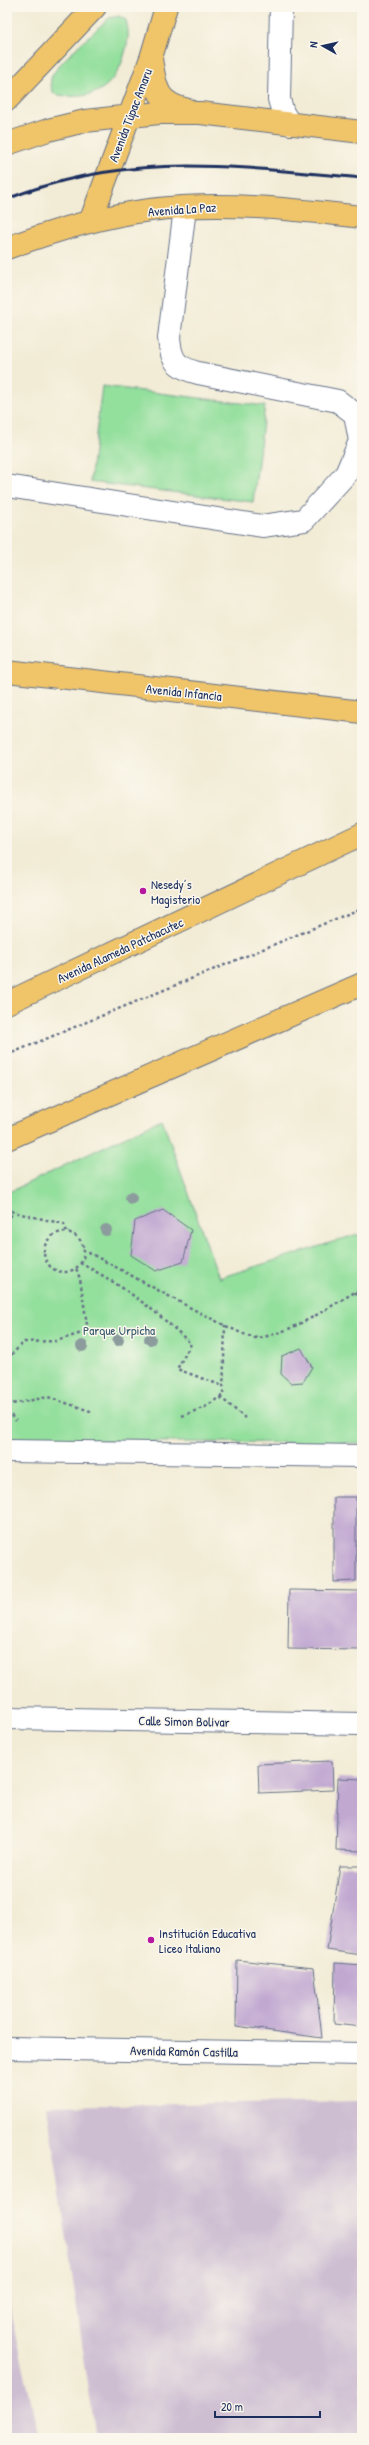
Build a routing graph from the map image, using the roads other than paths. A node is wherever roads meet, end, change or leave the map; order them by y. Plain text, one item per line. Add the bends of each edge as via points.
1 (95, 7) edge
2 (281, 7) edge
3 (162, 11) edge
4 (151, 58) junction
5 (7, 100) edge
6 (200, 113) junction
7 (131, 114) junction
8 (290, 124) junction
9 (362, 132) edge
10 (7, 144) edge
11 (185, 208) junction
12 (362, 217) edge
13 (90, 222) junction
14 (7, 248) edge
15 (7, 486) edge
16 (7, 672) edge
17 (362, 712) edge
18 (362, 834) edge
19 (362, 984) edge
20 (7, 1003) edge
21 (7, 1139) edge
22 (7, 1451) edge
23 (362, 1456) edge
24 (7, 1718) edge
25 (362, 1724) edge
26 (7, 2048) edge
27 (362, 2054) edge

1 - 5 main road
2 - 8 street via 279,98 283,113
3 - 4 main road, Avenida Túpac Amaru
4 - 6 main road via 157,86 164,100 179,108
4 - 7 main road, Avenida Túpac Amaru
6 - 7 main road
6 - 8 main road
7 - 10 main road via 48,130
7 - 13 main road, Avenida Túpac Amaru
8 - 9 main road
11 - 12 main road, Avenida La Paz via 278,207
11 - 13 main road, Avenida La Paz via 151,210
11 - 15 street via 169,338 170,353 175,362 184,369 198,373 338,401 355,414 360,441 346,474 304,520 262,526
13 - 14 main road, Avenida La Paz
16 - 17 main road, Avenida Infancia
18 - 20 main road, Avenida Alameda Patchacutec
19 - 21 main road
22 - 23 street
24 - 25 street, Calle Simon Bolivar
26 - 27 street, Avenida Ramón Castilla

